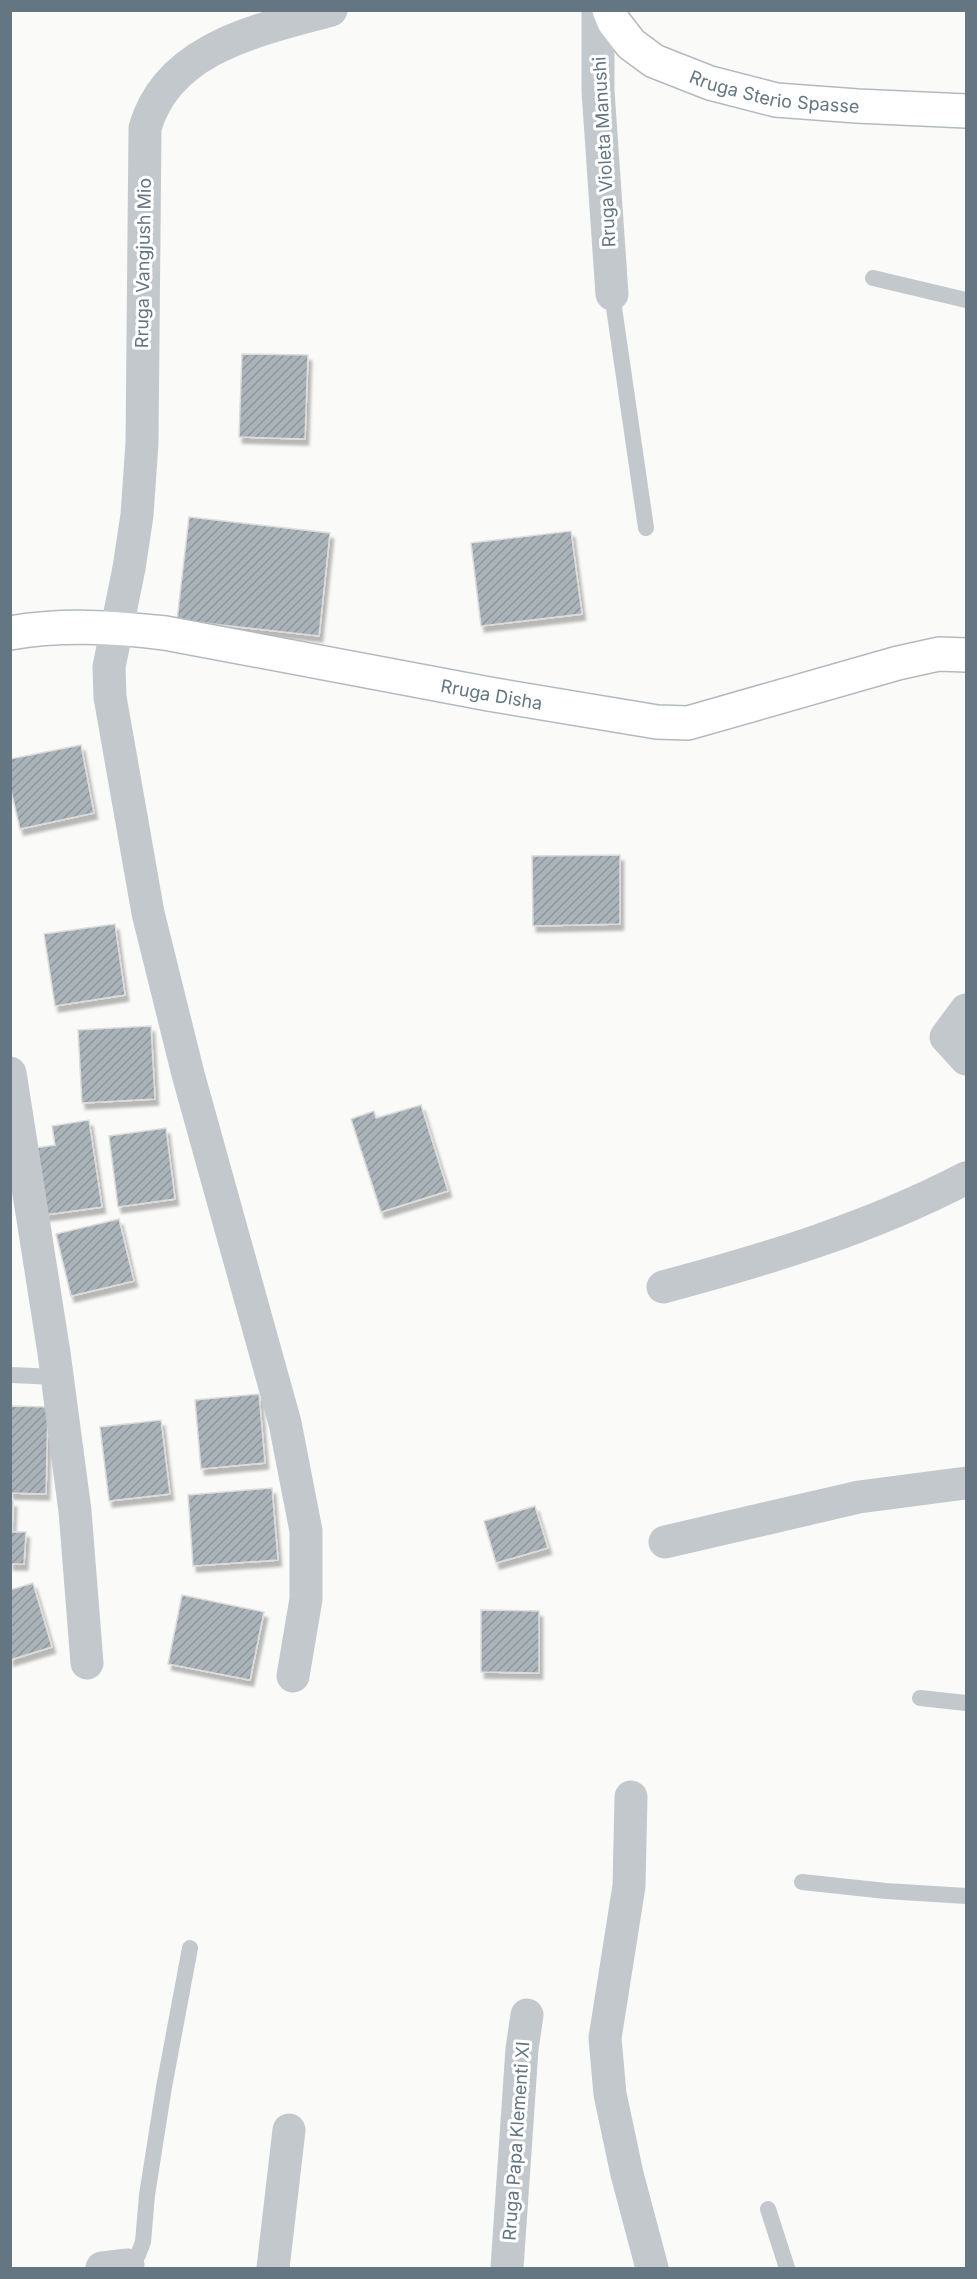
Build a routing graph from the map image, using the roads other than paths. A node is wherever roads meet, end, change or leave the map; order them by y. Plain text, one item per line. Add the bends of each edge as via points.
1 (331, 10) edge
2 (598, 10) edge
3 (609, 10) edge
4 (966, 111) edge
5 (873, 278) dead end
6 (612, 294) joint
7 (966, 300) edge
8 (646, 528) dead end
9 (116, 627) junction
10 (10, 633) edge
11 (966, 655) edge
12 (966, 1010) edge
13 (956, 1048) edge
14 (10, 1073) edge
15 (966, 1178) edge
16 (663, 1287) dead end
17 (10, 1375) edge
18 (57, 1377) junction
19 (966, 1483) edge
20 (665, 1542) dead end
21 (87, 1663) dead end
22 (293, 1676) dead end
23 (920, 1698) dead end
24 (966, 1703) edge
25 (631, 1797) dead end
26 (802, 1882) dead end
27 (966, 1896) edge
28 (190, 1948) dead end
29 (526, 2015) dead end
30 (289, 2130) dead end
31 (768, 2209) dead end
32 (115, 2267) edge
33 (273, 2268) edge
34 (507, 2268) edge
35 (652, 2268) edge
36 (787, 2268) edge

1 - 9 street, Rruga Vangjush Mio via 252,32 210,52 180,71 150,108 145,128 141,455 137,514
2 - 6 street, Rruga Violeta Manushi via 598,91
3 - 4 street, Rruga Sterio Spasse via 632,44 654,61 710,83 776,100
5 - 7 lane
6 - 8 lane
9 - 10 street, Rruga Disha via 36,628
9 - 11 street, Rruga Disha via 489,694 688,723 898,663 939,654
9 - 22 street, Rruga Vangjush Mio via 109,668 110,697 148,912 188,1074 285,1423 306,1531 306,1599
12 - 13 street
14 - 18 street
15 - 16 street via 859,1227 758,1262
17 - 18 lane
18 - 21 street via 75,1511
19 - 20 street via 859,1497
23 - 24 lane
25 - 35 street via 629,1886 605,2037 610,2094
26 - 27 lane
28 - 32 lane via 164,2087 143,2242 138,2255
29 - 34 street, Rruga Papa Klementi XI
30 - 33 street
31 - 36 lane

